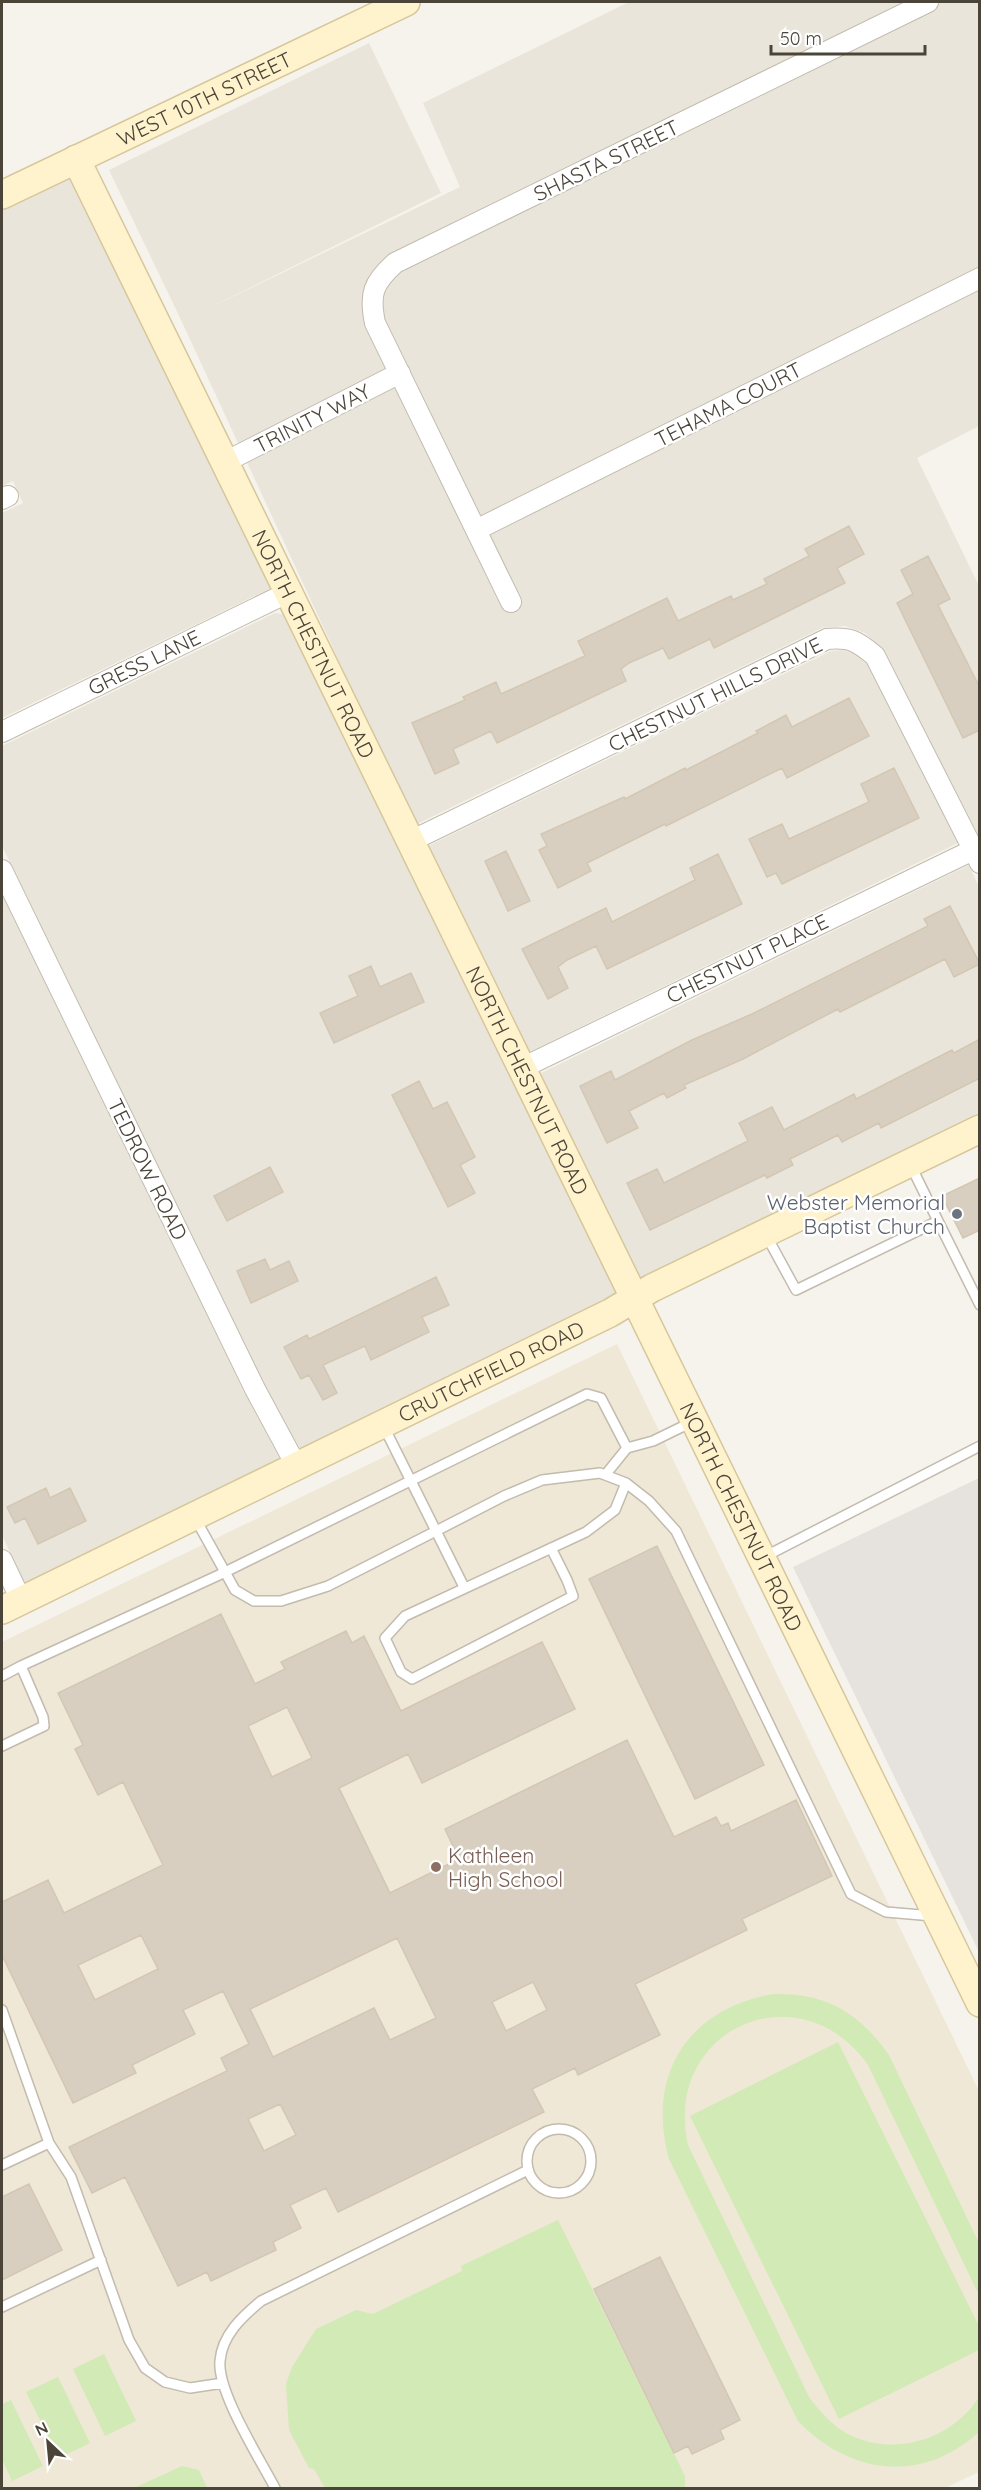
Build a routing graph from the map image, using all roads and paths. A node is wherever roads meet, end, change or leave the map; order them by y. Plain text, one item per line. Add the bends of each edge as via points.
1 (406, 2) edge
2 (928, 2) edge
3 (76, 159) junction
4 (2, 195) edge
5 (980, 278) edge
6 (400, 374) junction
7 (224, 463) junction
8 (476, 530) junction
9 (287, 593) junction
10 (511, 602) dead end
11 (2, 732) edge
12 (411, 841) junction
13 (976, 856) edge
14 (2, 870) edge
15 (522, 1068) junction
16 (980, 1129) edge
17 (910, 1163) junction
18 (938, 1221) junction
19 (765, 1233) junction
20 (634, 1299) junction
21 (980, 1305) edge
22 (694, 1421) junction
23 (382, 1424) junction
24 (980, 1446) edge
25 (627, 1448) junction
26 (297, 1467) junction
27 (606, 1474) junction
28 (411, 1482) junction
29 (626, 1483) junction
30 (194, 1516) junction
31 (436, 1531) junction
32 (551, 1548) junction
33 (762, 1558) junction
34 (2, 1560) edge
35 (225, 1572) junction
36 (464, 1587) junction
37 (11, 1605) edge
38 (21, 1666) junction
39 (2, 1676) edge
40 (2, 1746) edge
41 (937, 1916) junction
42 (980, 2003) edge
43 (2, 2010) edge
44 (49, 2143) junction
45 (2, 2165) edge
46 (528, 2170) junction
47 (101, 2260) junction
48 (2, 2307) edge
49 (223, 2383) junction
50 (275, 2488) edge

1 - 3 street, WEST 10TH STREET
2 - 6 street, SHASTA STREET via 395,263 380,277 371,304 375,323
3 - 4 street, WEST 10TH STREET
3 - 7 street, NORTH CHESTNUT ROAD
5 - 8 street, TEHAMA COURT
6 - 7 street, TRINITY WAY
6 - 8 street, SHASTA STREET
7 - 9 street, NORTH CHESTNUT ROAD
8 - 10 street, SHASTA STREET
9 - 11 street, GRESS LANE
9 - 12 street, NORTH CHESTNUT ROAD
12 - 13 street, CHESTNUT HILLS DRIVE via 827,639 843,638 859,642 875,656
12 - 15 street, NORTH CHESTNUT ROAD
13 - 15 street, CHESTNUT PLACE
14 - 26 street, TEDROW ROAD via 255,1389
15 - 20 street, NORTH CHESTNUT ROAD
16 - 17 street, CRUTCHFIELD ROAD
17 - 18 lane
17 - 19 street, CRUTCHFIELD ROAD
18 - 19 lane via 796,1290
18 - 21 lane
19 - 20 street, CRUTCHFIELD ROAD
20 - 22 street, NORTH CHESTNUT ROAD
20 - 23 street, CRUTCHFIELD ROAD
22 - 25 lane via 653,1441
22 - 33 street, NORTH CHESTNUT ROAD
23 - 26 street, CRUTCHFIELD ROAD
23 - 28 lane
24 - 33 lane
25 - 27 lane
25 - 28 lane via 601,1398 587,1394
26 - 30 street, CRUTCHFIELD ROAD
27 - 29 lane
27 - 31 lane via 542,1480
28 - 31 lane
28 - 35 lane
29 - 32 lane via 615,1510 586,1532
29 - 41 lane via 676,1531 851,1894 886,1912
30 - 35 lane
30 - 37 street, CRUTCHFIELD ROAD
31 - 35 lane via 328,1586 281,1601 254,1601 235,1590
31 - 36 lane
32 - 36 lane
32 - 36 lane via 573,1596 412,1679 401,1672 385,1638 405,1616
33 - 41 street, NORTH CHESTNUT ROAD
34 - 37 street
35 - 38 lane
38 - 39 lane
38 - 40 lane via 44,1717 44,1726
41 - 42 street, NORTH CHESTNUT ROAD
43 - 44 lane
44 - 45 lane
44 - 47 lane via 71,2176
46 - 46 lane via 544,2190 565,2192 583,2182 589,2173 590,2152 579,2135 559,2128 548,2130 532,2143 527,2153
46 - 49 lane via 261,2301 241,2317 227,2336 220,2361
47 - 48 lane
47 - 49 lane via 129,2340 145,2368 165,2382 190,2388
49 - 50 lane

